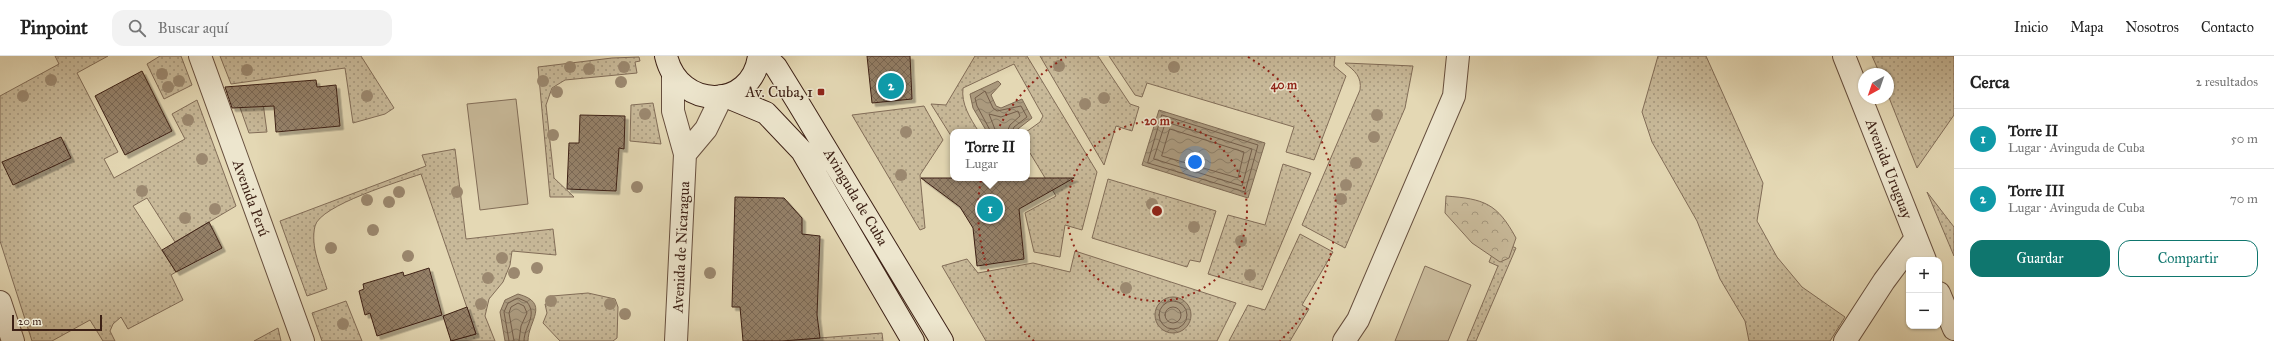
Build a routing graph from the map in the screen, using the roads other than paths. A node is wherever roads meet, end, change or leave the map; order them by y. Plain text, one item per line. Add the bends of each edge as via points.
1 (200, 56) edge
2 (759, 56) edge
3 (764, 56) edge
4 (1458, 56) edge
5 (1844, 56) edge
6 (670, 65) edge
7 (724, 96) junction
8 (685, 154) junction
9 (1916, 238) junction
10 (1924, 257) edge
11 (1942, 300) edge
12 (0, 302) edge
13 (1954, 329) edge
14 (12, 341) edge
15 (303, 341) edge
16 (676, 341) edge
17 (913, 341) edge
18 (942, 341) edge
19 (1344, 341) edge
20 (1845, 341) edge

1 - 15 street, Avenida Perú
2 - 7 street via 748,81 738,90
3 - 18 street, Avinguda de Cuba via 776,67
4 - 19 street via 1454,96 1358,320
5 - 9 street, Avenida Uruguay
6 - 7 street via 687,90 712,98
6 - 8 street, Avenida de Nicaragua via 672,111
7 - 8 street via 706,129
7 - 17 street, Avinguda de Cuba via 766,113 802,151
8 - 16 street, Avenida de Nicaragua
9 - 10 street, Avenida Uruguay
9 - 20 street
11 - 13 street
12 - 14 street

